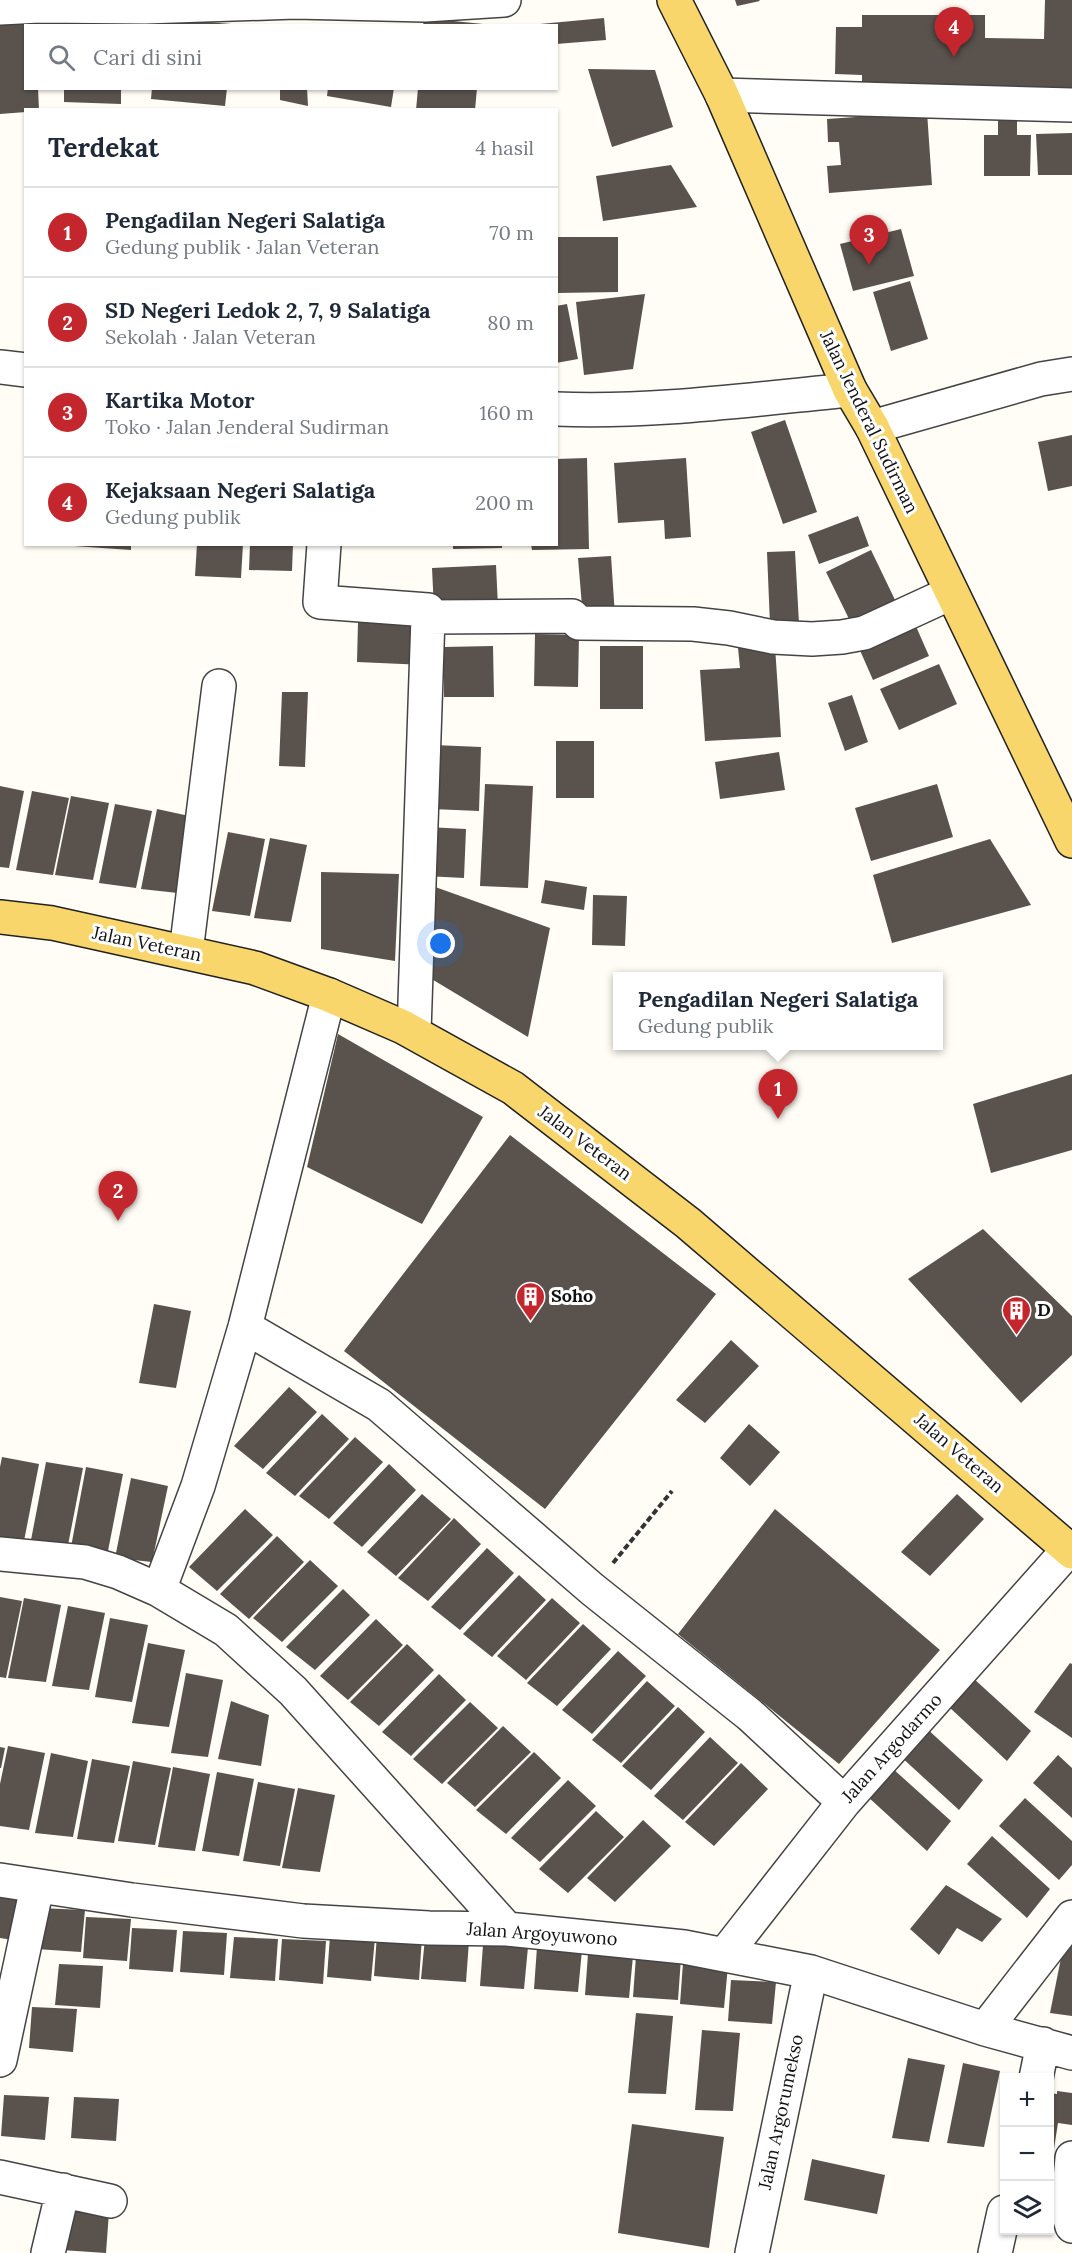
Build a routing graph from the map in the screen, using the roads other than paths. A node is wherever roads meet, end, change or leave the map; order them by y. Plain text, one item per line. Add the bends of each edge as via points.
1 (504, 0) edge
2 (674, 0) edge
3 (39, 3) edge
4 (124, 3) edge
5 (0, 8) edge
6 (722, 95) junction
7 (1072, 105) edge
8 (0, 367) edge
9 (24, 370) edge
10 (1072, 374) edge
11 (850, 390) junction
12 (558, 409) edge
13 (872, 427) junction
14 (324, 546) edge
15 (951, 593) junction
16 (428, 617) junction
17 (219, 686) dead end
18 (1072, 841) edge
19 (0, 917) edge
20 (186, 952) junction
21 (328, 995) junction
22 (414, 1032) junction
23 (245, 1328) junction
24 (1071, 1550) edge
25 (0, 1554) edge
26 (159, 1590) junction
27 (844, 1802) junction
28 (0, 1880) edge
29 (37, 1887) junction
30 (1072, 1917) edge
31 (507, 1929) junction
32 (725, 1954) junction
33 (811, 1972) junction
34 (985, 2029) junction
35 (1058, 2048) edge
36 (0, 2060) edge
37 (1039, 2073) edge
38 (1072, 2158) edge
39 (0, 2177) edge
40 (63, 2190) junction
41 (110, 2201) dead end
42 (1072, 2226) edge
43 (1000, 2232) edge
44 (48, 2253) edge
45 (752, 2253) edge
46 (995, 2253) edge

1 - 4 street via 425,5
2 - 6 main road, Jalan Jenderal Sudirman
3 - 4 street
3 - 5 street
6 - 7 street
6 - 11 main road, Jalan Jenderal Sudirman
8 - 9 street
10 - 13 street via 1041,379
11 - 12 street via 682,406
11 - 13 main road, Jalan Jenderal Sudirman
13 - 15 main road, Jalan Jenderal Sudirman
14 - 16 street via 320,602 428,609
15 - 16 street via 864,633 812,639 693,624 579,623 572,616
15 - 18 main road, Jalan Jenderal Sudirman
16 - 22 street
17 - 20 street
19 - 20 main road, Jalan Veteran via 52,923
20 - 21 main road, Jalan Veteran via 255,968
21 - 22 main road, Jalan Veteran
21 - 23 street
22 - 24 main road, Jalan Veteran via 513,1088 688,1223
23 - 26 street via 198,1486
23 - 27 street via 379,1405 592,1589 750,1716
24 - 27 street, Jalan Argodarmo
25 - 26 street via 85,1562
26 - 31 street via 226,1630 293,1691
27 - 32 street, Jalan Argodarmo
28 - 29 street, Jalan Argoyuwono
29 - 31 street, Jalan Argoyuwono via 303,1921
29 - 36 street
30 - 34 street
31 - 32 street, Jalan Argoyuwono via 647,1942
32 - 33 street, Jalan Argoyuwono
33 - 34 street, Jalan Argoyuwono
33 - 45 street, Jalan Argorumekso
34 - 35 street, Jalan Argoyuwono
35 - 37 street
38 - 42 street via 1067,2209
39 - 40 street
40 - 41 street
40 - 44 street
43 - 46 street

